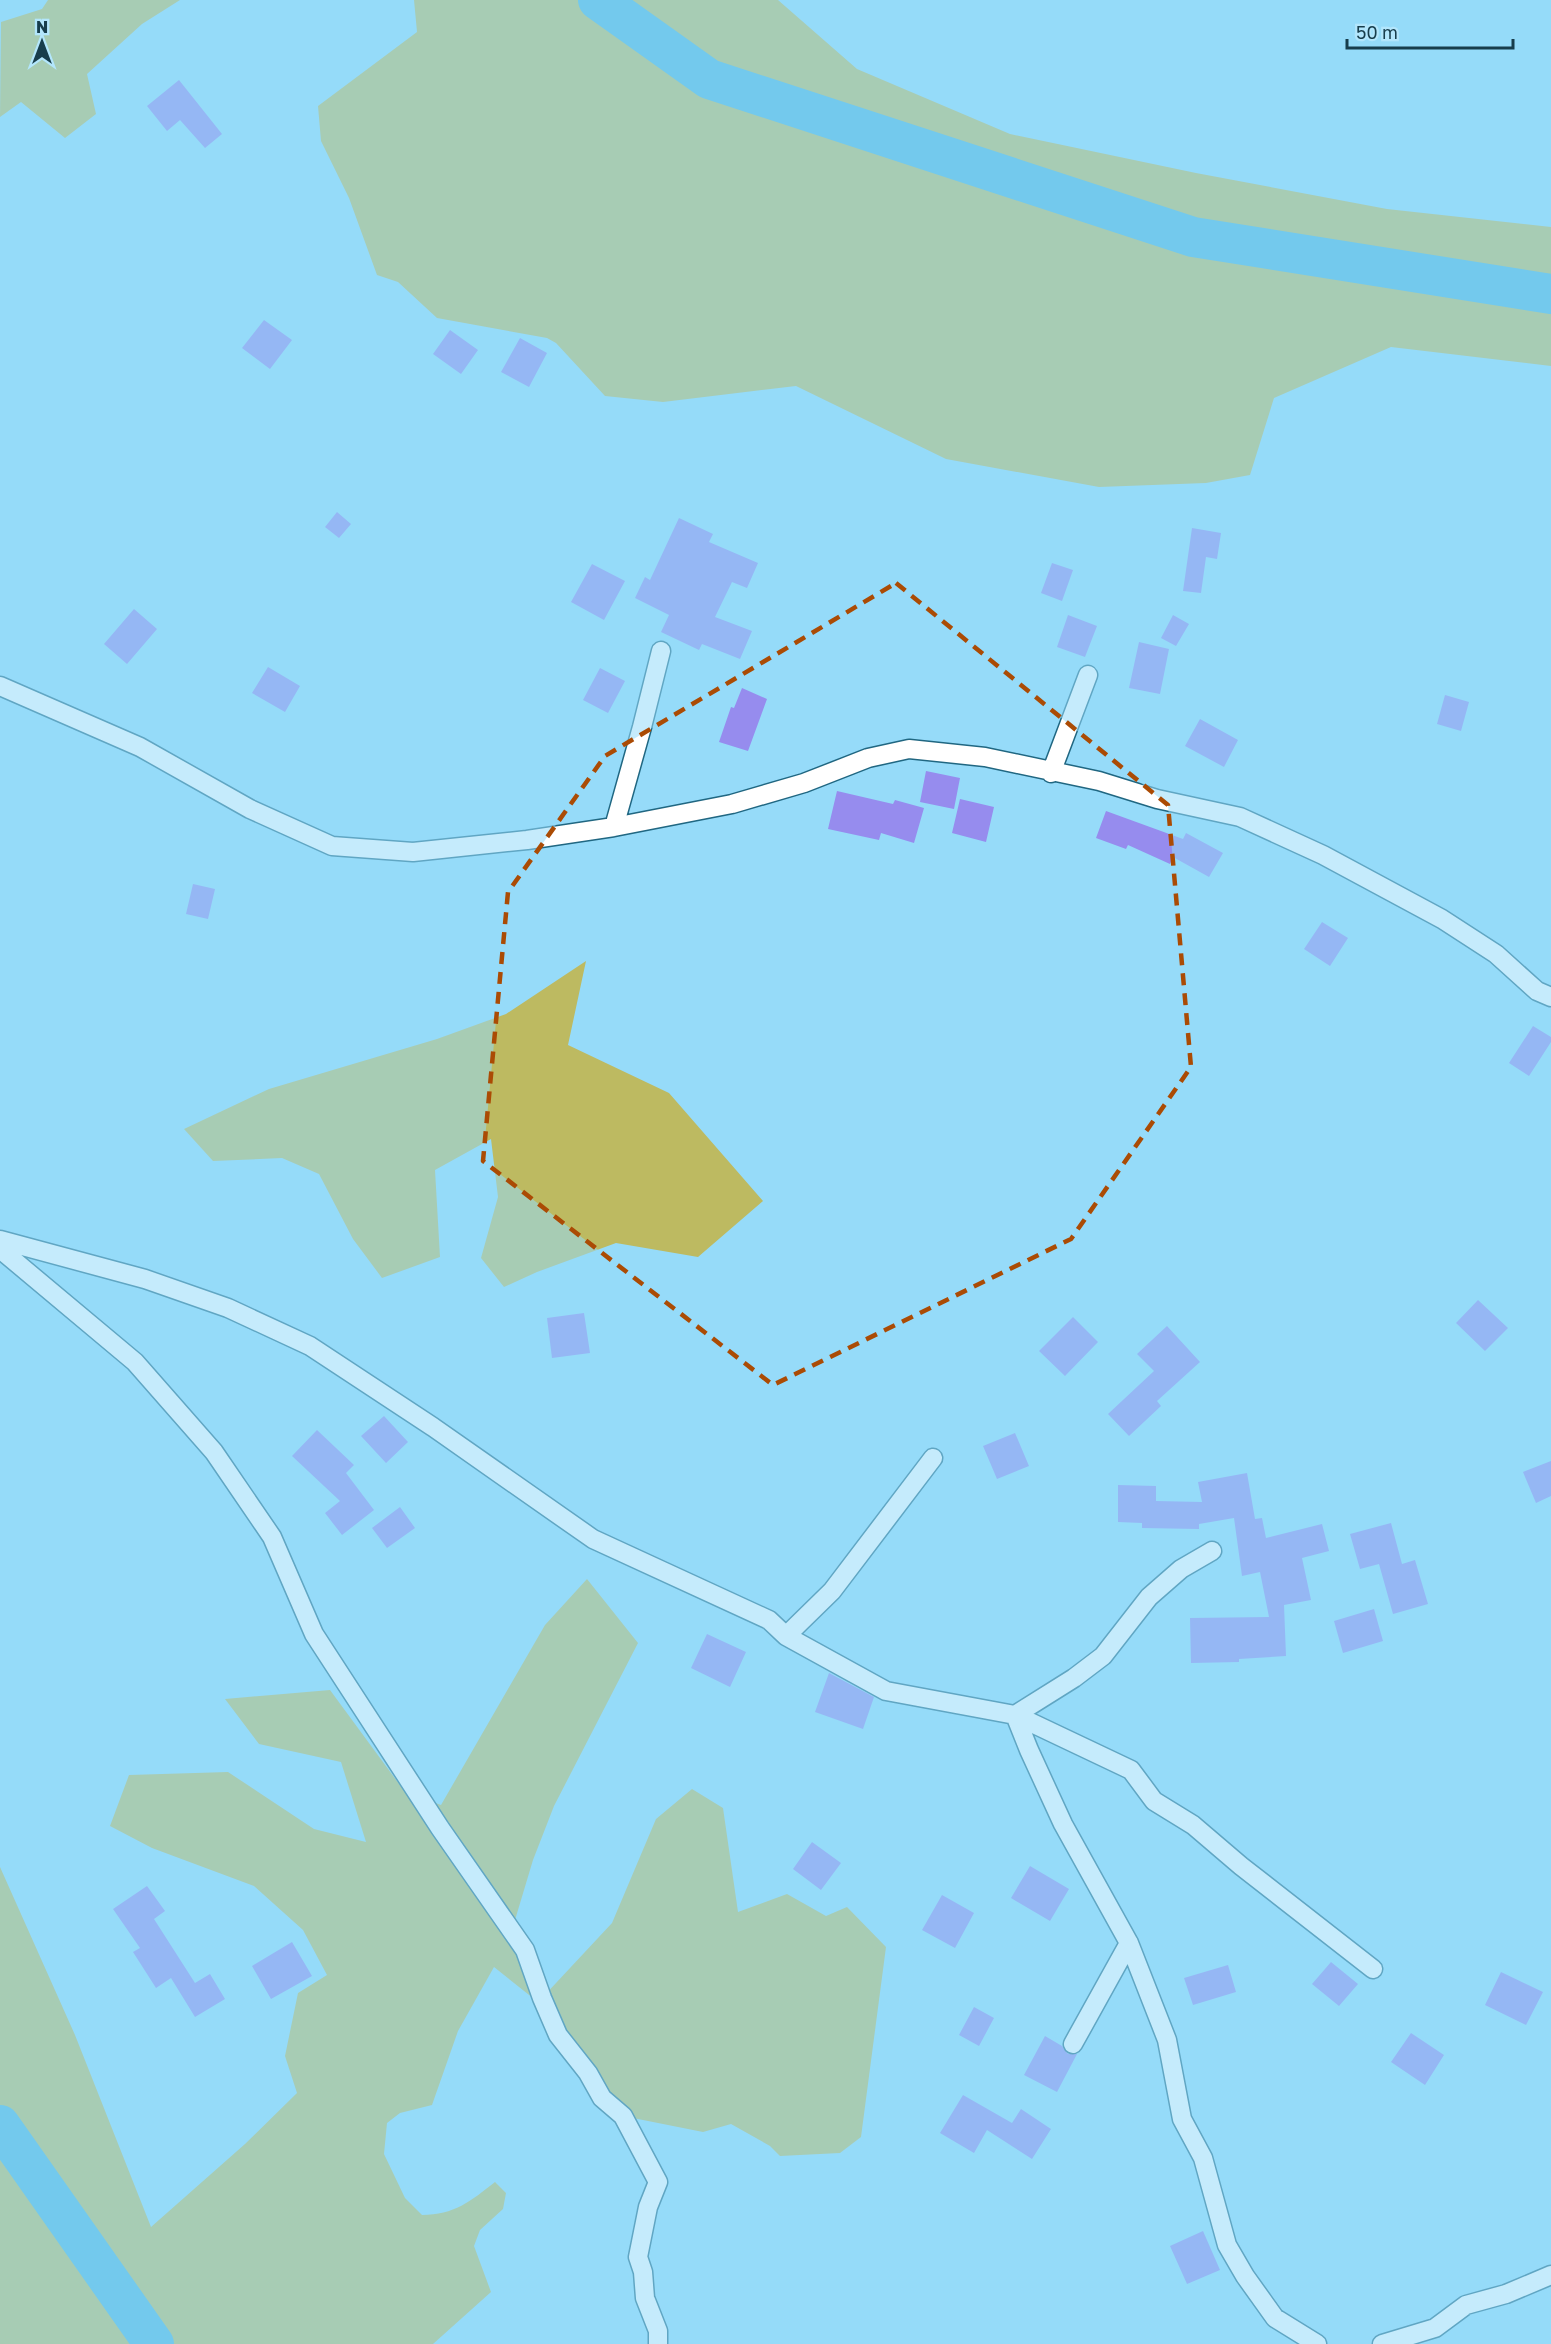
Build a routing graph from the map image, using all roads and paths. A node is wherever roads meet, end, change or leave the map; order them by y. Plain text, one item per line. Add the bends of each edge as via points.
1 (661, 651) dead end
2 (1088, 675) dead end
3 (0, 686) edge
4 (1051, 772) junction
5 (614, 827) junction
6 (1551, 997) edge
7 (0, 1240) edge
8 (0, 1249) edge
9 (933, 1458) dead end
10 (1212, 1551) dead end
11 (786, 1636) junction
12 (1016, 1715) junction
13 (1129, 1943) junction
14 (1373, 1969) dead end
15 (1073, 2044) dead end
16 (1551, 2275) edge
17 (658, 2344) edge
18 (1317, 2344) edge
19 (1382, 2344) edge

1 - 5 street
2 - 4 street
3 - 5 street via 140,747 250,809 332,846 413,852
4 - 5 street via 985,757 909,749 868,758 804,783 732,804
4 - 6 street via 1240,817 1323,855 1442,919 1496,954 1537,991
7 - 11 street via 145,1279 228,1308 310,1346 592,1539 768,1620
8 - 17 street via 135,1362 214,1452 272,1537 314,1634 525,1950 558,2035 602,2098 623,2116 658,2182 648,2207 638,2257
9 - 11 street via 832,1591
10 - 12 street via 1181,1569 1149,1597 1103,1656
11 - 12 street via 886,1691
12 - 13 street via 1063,1824
12 - 14 street via 1131,1770 1155,1801 1192,1825
13 - 15 street
13 - 18 street via 1167,2040 1182,2119 1203,2158 1227,2245 1275,2318
16 - 19 street via 1466,2305 1435,2328

